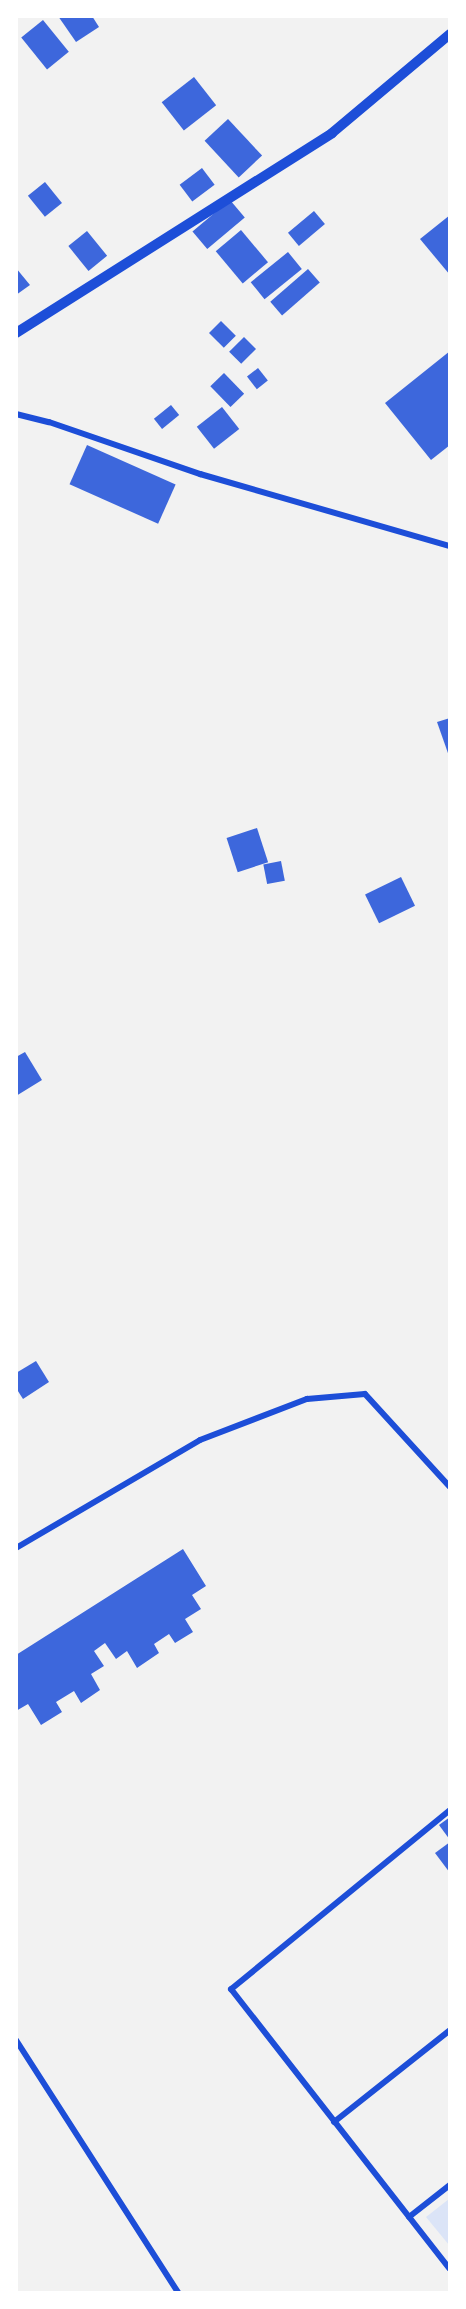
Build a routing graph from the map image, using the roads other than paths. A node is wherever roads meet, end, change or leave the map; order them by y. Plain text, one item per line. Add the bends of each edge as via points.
1 (450, 34) edge
2 (16, 333) edge
3 (16, 414) edge
4 (450, 546) edge
5 (450, 1487) edge
6 (16, 1548) edge
7 (450, 1810) edge
8 (450, 2030) edge
9 (16, 2040) edge
10 (334, 2122) junction
11 (450, 2185) edge
12 (409, 2217) junction
13 (450, 2269) edge
14 (178, 2292) edge

1 - 2 street via 332,134
3 - 4 street via 200,474
5 - 6 street via 365,1394 307,1399 200,1440
7 - 10 street via 231,1989
8 - 10 street
9 - 14 street
10 - 12 street
11 - 12 street
12 - 13 street

